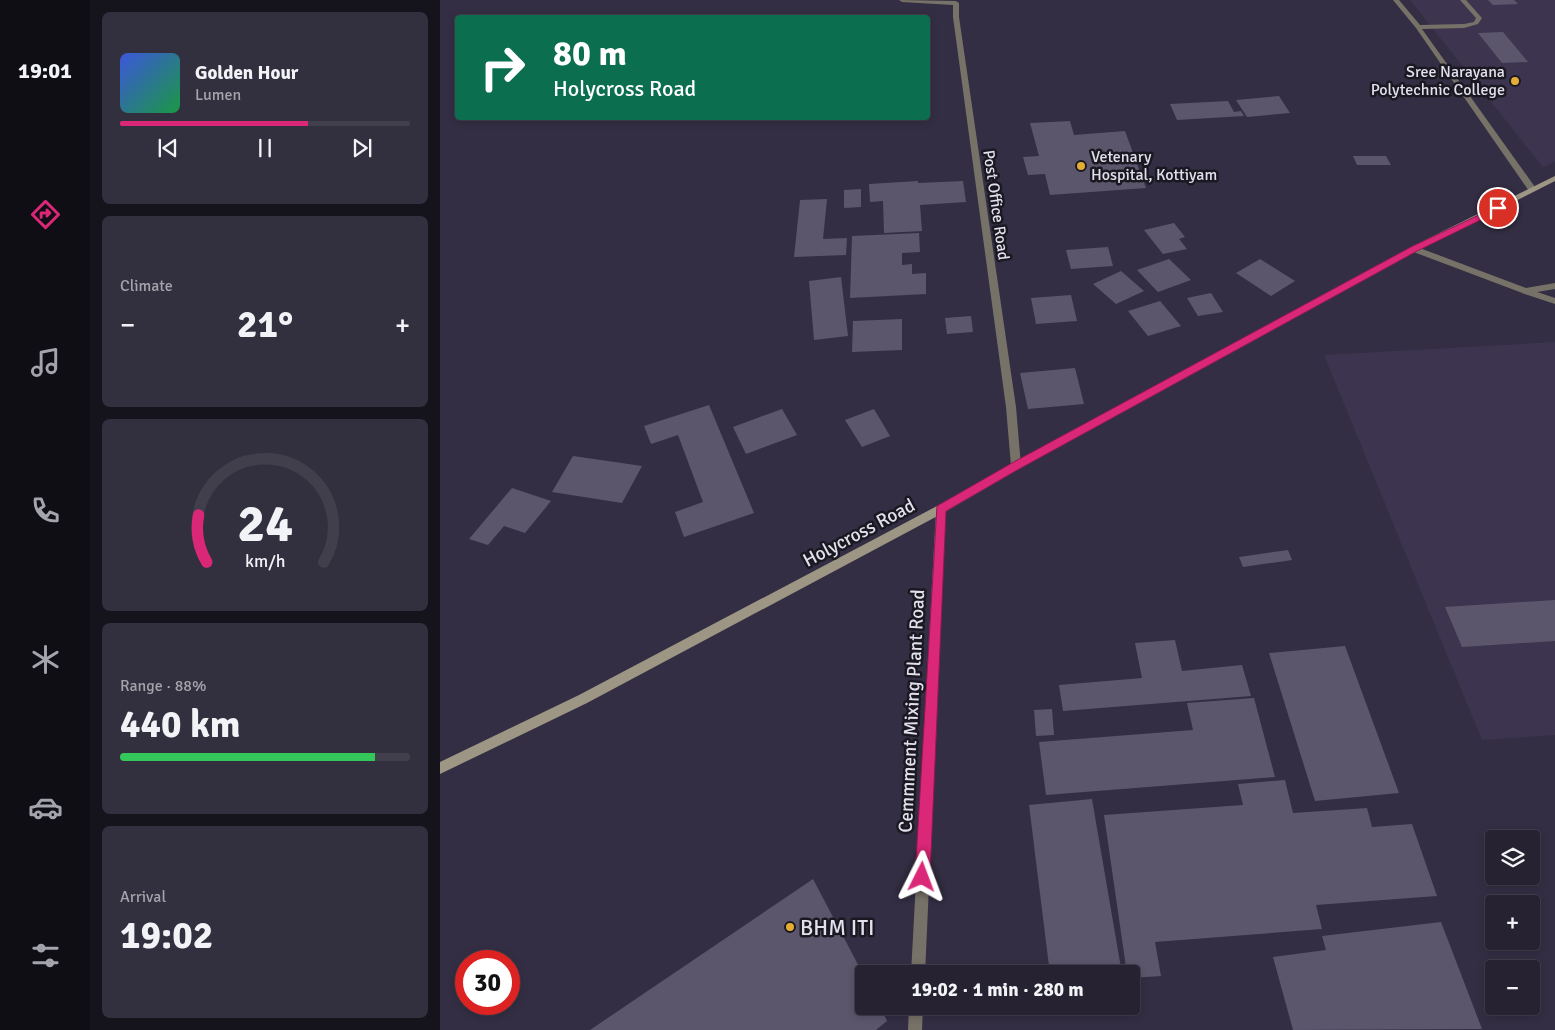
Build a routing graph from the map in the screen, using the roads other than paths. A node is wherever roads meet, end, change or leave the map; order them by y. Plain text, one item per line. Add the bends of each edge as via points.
1 (902, 0) edge
2 (1396, 0) edge
3 (1463, 0) edge
4 (1418, 27) junction
5 (1553, 181) edge
6 (1532, 189) junction
7 (1414, 249) junction
8 (1555, 286) edge
9 (1525, 291) junction
10 (1555, 301) edge
11 (1016, 466) junction
12 (941, 509) junction
13 (440, 768) edge
14 (918, 965) edge
15 (916, 1015) edge
16 (915, 1030) edge

1 - 11 street, Post Office Road via 956,3 1011,407
2 - 4 street
3 - 4 street via 1479,18 1476,23
4 - 6 street
5 - 6 main road, Holycross Road
6 - 7 main road, Holycross Road
7 - 9 street
7 - 11 main road, Holycross Road
8 - 9 street
9 - 10 street
11 - 12 main road, Holycross Road
12 - 13 main road, Holycross Road via 583,699
12 - 14 street, Cemmment Mixing Plant Road
15 - 16 street

